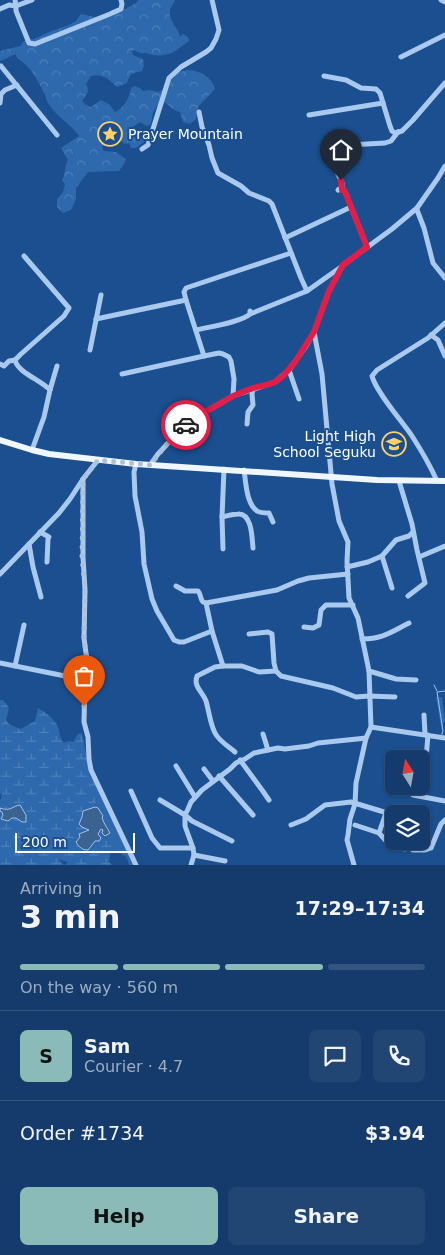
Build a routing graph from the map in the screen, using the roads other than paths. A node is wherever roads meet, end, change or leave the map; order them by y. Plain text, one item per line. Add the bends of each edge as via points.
1 (32, 0) edge
2 (120, 0) edge
3 (212, 0) edge
4 (441, 0) edge
5 (445, 2) edge
6 (16, 3) edge
7 (0, 9) edge
8 (445, 35) edge
9 (401, 57) dead end
10 (1, 66) edge
11 (324, 76) dead end
12 (445, 83) edge
13 (17, 85) junction
14 (383, 102) junction
15 (0, 103) edge
16 (199, 112) dead end
17 (309, 115) dead end
18 (398, 132) junction
19 (57, 135) dead end
20 (330, 146) dead end
21 (142, 149) dead end
22 (445, 166) edge
23 (336, 170) dead end
24 (350, 207) junction
25 (417, 208) junction
26 (285, 238) junction
27 (367, 247) junction
28 (290, 253) junction
29 (24, 256) dead end
30 (343, 265) junction
31 (445, 278) edge
32 (307, 291) junction
33 (101, 295) dead end
34 (186, 300) junction
35 (96, 318) junction
36 (445, 323) edge
37 (196, 330) junction
38 (314, 332) junction
39 (431, 335) junction
40 (90, 350) dead end
41 (204, 356) junction
42 (445, 356) edge
43 (15, 360) junction
44 (0, 364) edge
45 (57, 366) dead end
46 (289, 370) junction
47 (122, 374) dead end
48 (253, 388) junction
49 (50, 390) junction
50 (233, 396) junction
51 (299, 399) dead end
52 (247, 424) dead end
53 (0, 440) edge
54 (32, 450) junction
55 (98, 460) junction
56 (136, 464) junction
57 (150, 465) junction
58 (224, 469) junction
59 (244, 470) junction
60 (330, 476) junction
61 (83, 479) junction
62 (445, 480) edge
63 (399, 481) junction
64 (437, 481) junction
65 (222, 517) junction
66 (273, 522) dead end
67 (40, 532) junction
68 (413, 532) junction
69 (29, 544) junction
70 (445, 546) edge
71 (253, 548) dead end
72 (223, 549) dead end
73 (382, 556) junction
74 (419, 557) junction
75 (47, 562) dead end
76 (348, 567) junction
77 (0, 574) edge
78 (348, 574) junction
79 (176, 586) dead end
80 (392, 588) dead end
81 (408, 596) dead end
82 (41, 597) dead end
83 (206, 602) junction
84 (352, 605) junction
85 (409, 623) dead end
86 (24, 625) dead end
87 (304, 628) dead end
88 (212, 630) junction
89 (249, 634) dead end
90 (362, 639) junction
91 (0, 663) edge
92 (16, 666) junction
93 (223, 666) junction
94 (276, 671) junction
95 (369, 672) junction
96 (85, 680) junction
97 (416, 680) dead end
98 (369, 696) junction
99 (395, 698) dead end
100 (424, 715) dead end
101 (371, 727) junction
102 (263, 734) dead end
103 (426, 734) junction
104 (366, 738) junction
105 (445, 738) edge
106 (268, 750) junction
107 (426, 750) edge
108 (235, 752) dead end
109 (240, 760) junction
110 (176, 766) dead end
111 (204, 769) dead end
112 (220, 776) junction
113 (213, 782) junction
114 (131, 791) dead end
115 (413, 795) dead end
116 (196, 797) junction
117 (160, 800) dead end
118 (268, 800) dead end
119 (445, 801) edge
120 (355, 804) junction
121 (385, 813) edge
122 (253, 815) dead end
123 (185, 816) junction
124 (385, 816) edge
125 (445, 820) edge
126 (355, 825) dead end
127 (291, 826) dead end
128 (379, 833) junction
129 (385, 840) edge
130 (232, 841) dead end
131 (193, 848) junction
132 (430, 848) edge
133 (194, 855) junction
134 (225, 861) dead end
135 (136, 865) edge
136 (191, 865) edge
137 (354, 865) edge

1 - 6 street
2 - 6 street via 121,9 35,44 30,43 16,11
3 - 21 street via 219,30 216,39 206,52 169,78 148,145
4 - 5 street
6 - 7 street
8 - 9 street
10 - 13 street
11 - 14 street via 346,80 361,88 376,89
12 - 18 street via 413,120
13 - 15 street via 1,94
13 - 19 street
14 - 17 street
14 - 18 street via 392,130
16 - 26 street via 218,173 249,193 269,201
18 - 20 street via 385,143
22 - 25 street
23 - 24 street via 342,183 340,190 344,190
24 - 26 street
24 - 27 street
25 - 27 street
25 - 31 street via 433,263
26 - 28 street
27 - 30 street
28 - 32 street
28 - 34 street via 188,287 184,290
29 - 43 street via 69,308
30 - 32 street
30 - 38 street via 329,291
32 - 37 street via 250,312 240,320
33 - 35 street
34 - 35 street
34 - 37 street
35 - 40 street
36 - 39 street
37 - 41 street
38 - 46 street
38 - 60 street via 322,374
39 - 42 street via 438,340
39 - 64 street via 372,376
41 - 47 street
41 - 50 street via 223,354 232,361
43 - 44 street via 4,366
43 - 49 street via 20,369
45 - 49 street
46 - 48 street via 275,382
46 - 51 street
48 - 50 street
48 - 52 street
49 - 54 street
50 - 57 street via 184,427
53 - 54 main road
54 - 55 main road
55 - 56 main road
55 - 61 street
56 - 57 main road
56 - 88 street via 135,496 144,564 157,611 174,640 179,642
57 - 58 main road
58 - 59 main road
58 - 65 street
59 - 60 main road
59 - 66 street via 253,507 269,513
60 - 63 main road
60 - 76 street via 339,521 348,542
61 - 67 street via 64,507
61 - 96 street via 84,638 90,673
62 - 64 main road
63 - 64 main road
63 - 68 street
65 - 71 street via 245,515
65 - 72 street
67 - 69 street
67 - 75 street via 49,537
68 - 73 street via 396,540
68 - 74 street
69 - 77 street
69 - 82 street
70 - 74 street
73 - 76 street
73 - 80 street
74 - 81 street via 425,583
76 - 78 street
78 - 83 street via 310,578 277,590
78 - 84 street
79 - 83 street via 185,591 198,591
83 - 88 street
84 - 87 street via 326,605 321,610 319,625
84 - 90 street
85 - 90 street via 388,635
86 - 92 street
88 - 93 street
89 - 94 street via 272,634
90 - 95 street
91 - 92 street
92 - 96 street
93 - 94 street via 242,666 259,672
93 - 108 street via 197,676 195,682 206,701 215,733
94 - 98 street via 281,676 333,688 356,698
95 - 97 street
95 - 98 street
96 - 135 street via 84,722 91,770
98 - 99 street
98 - 101 street
100 - 103 street
101 - 103 street
101 - 104 street
102 - 106 street
103 - 105 street
103 - 107 street
104 - 106 street
104 - 120 street
106 - 109 street
109 - 112 street
109 - 118 street
110 - 116 street
111 - 113 street
112 - 113 street
112 - 122 street
113 - 116 street
114 - 131 street via 152,838 160,848
115 - 119 street
116 - 123 street
117 - 123 street
120 - 121 street
120 - 127 street via 325,805
120 - 137 street via 348,840
123 - 130 street
123 - 131 street
124 - 128 street
125 - 132 street
126 - 128 street
128 - 129 street
131 - 133 street
133 - 134 street
133 - 136 street

